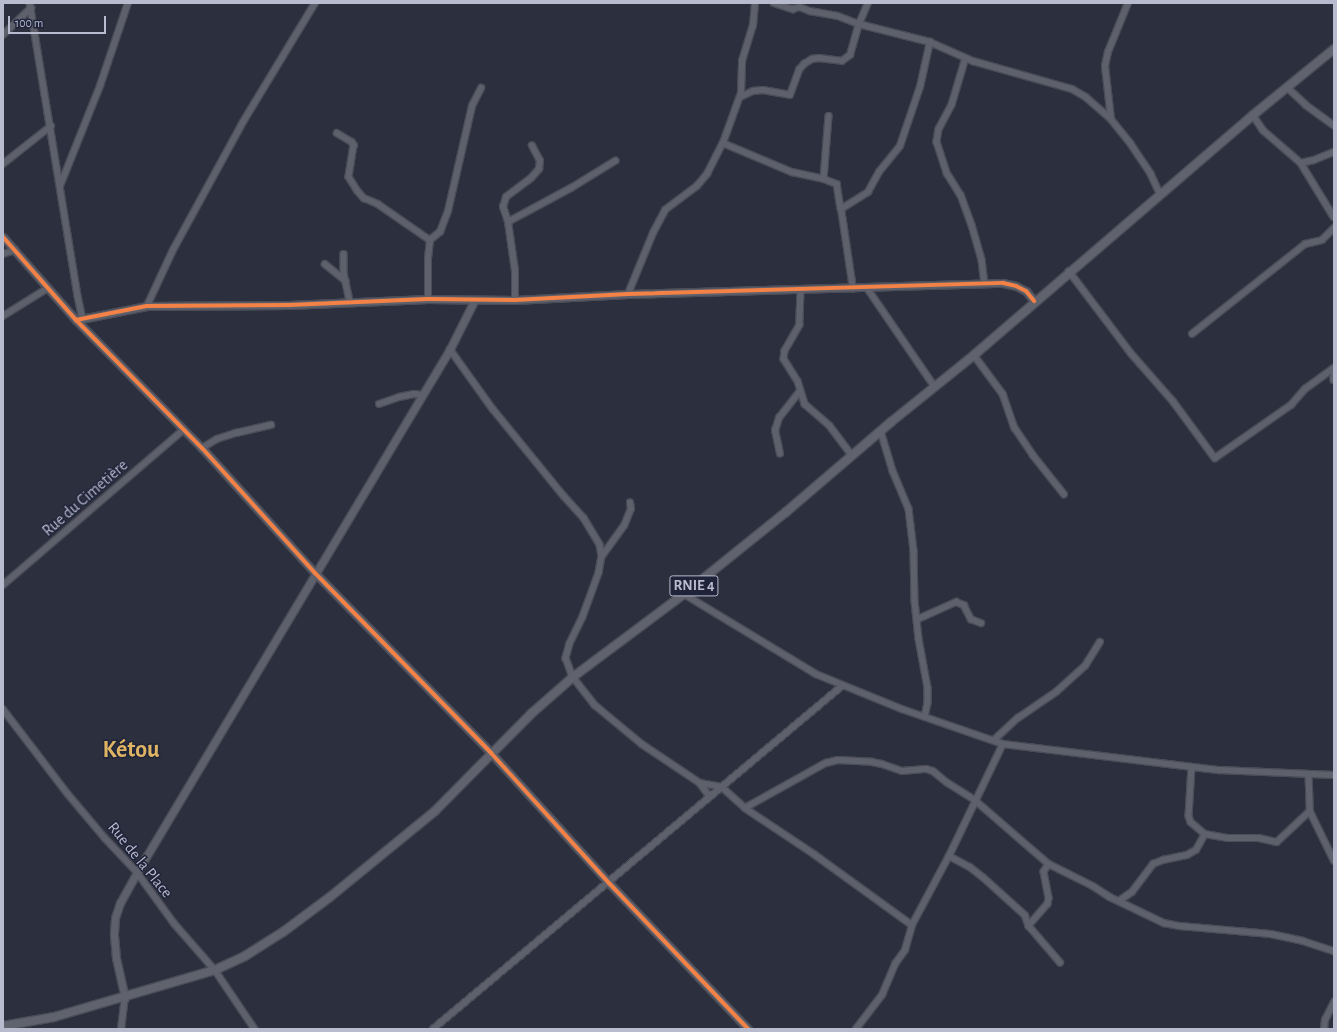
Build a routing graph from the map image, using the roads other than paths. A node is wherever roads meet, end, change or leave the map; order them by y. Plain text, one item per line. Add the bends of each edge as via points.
1 (128, 3) edge
2 (315, 3) edge
3 (755, 3) edge
4 (774, 3) edge
5 (868, 3) edge
6 (1128, 3) edge
7 (30, 6) edge
8 (859, 24) junction
9 (3, 35) edge
10 (930, 42) junction
11 (1334, 49) edge
12 (966, 58) junction
13 (1288, 87) junction
14 (481, 88) dead end
15 (740, 97) junction
16 (1253, 115) junction
17 (829, 116) dead end
18 (1111, 119) junction
19 (1334, 125) edge
20 (50, 126) junction
21 (337, 133) dead end
22 (723, 143) junction
23 (532, 146) dead end
24 (1334, 152) edge
25 (615, 161) dead end
26 (1301, 163) junction
27 (3, 164) edge
28 (824, 179) junction
29 (60, 186) junction
30 (1161, 195) junction
31 (841, 209) junction
32 (1334, 217) edge
33 (508, 222) junction
34 (1334, 228) edge
35 (3, 237) edge
36 (430, 240) junction
37 (15, 250) junction
38 (3, 254) edge
39 (344, 254) dead end
40 (325, 264) dead end
41 (1069, 271) junction
42 (346, 281) junction
43 (985, 284) junction
44 (48, 288) junction
45 (853, 289) junction
46 (868, 289) junction
47 (801, 290) junction
48 (628, 294) junction
49 (428, 299) junction
50 (515, 300) junction
51 (350, 301) junction
52 (474, 301) junction
53 (1034, 301) junction
54 (147, 306) junction
55 (3, 316) edge
56 (80, 320) junction
57 (1192, 334) dead end
58 (450, 349) junction
59 (974, 355) junction
60 (1334, 368) edge
61 (1334, 371) edge
62 (1334, 380) edge
63 (935, 387) junction
64 (800, 391) junction
65 (422, 395) junction
66 (379, 404) dead end
67 (271, 425) dead end
68 (183, 430) junction
69 (881, 431) junction
70 (202, 448) junction
71 (780, 454) dead end
72 (852, 455) junction
73 (1064, 494) dead end
74 (630, 503) dead end
75 (602, 556) junction
76 (315, 573) junction
77 (3, 585) edge
78 (684, 594) junction
79 (918, 619) junction
80 (980, 623) dead end
81 (1100, 642) dead end
82 (573, 676) junction
83 (842, 686) junction
84 (4, 712) edge
85 (924, 717) junction
86 (994, 740) junction
87 (1003, 744) junction
88 (491, 753) junction
89 (1192, 767) junction
90 (1309, 774) junction
91 (1334, 775) edge
92 (700, 783) junction
93 (722, 787) junction
94 (710, 797) junction
95 (975, 800) junction
96 (746, 808) junction
97 (1310, 811) junction
98 (1205, 834) junction
99 (949, 856) junction
100 (1334, 860) edge
101 (1049, 864) junction
102 (137, 872) junction
103 (609, 883) junction
104 (1119, 901) junction
105 (912, 925) junction
106 (1029, 926) junction
107 (1334, 951) edge
108 (1060, 962) dead end
109 (215, 970) junction
110 (125, 998) junction
111 (1334, 1002) edge
112 (3, 1026) edge
113 (121, 1029) edge
114 (255, 1029) edge
115 (433, 1029) edge
116 (748, 1029) edge
117 (856, 1029) edge
118 (1324, 1029) edge

1 - 29 street via 100,86
2 - 54 street via 172,250
3 - 15 street via 752,26 742,61
4 - 8 street via 792,9 825,12
5 - 8 street
6 - 18 street via 1105,66
7 - 9 street
7 - 20 street
8 - 10 street
8 - 15 street via 850,55 842,61 819,58 804,64 790,94 763,90
10 - 12 street
10 - 31 street via 920,86 900,146 879,172 868,192
11 - 13 main road, RNIE 4
12 - 18 street via 1072,90 1086,97
12 - 43 street via 952,105 939,129 937,142 947,173 961,196 972,225 982,260
13 - 16 main road, RNIE 4
13 - 19 street
14 - 36 street via 472,106 448,211 440,232
15 - 22 street
16 - 26 street via 1263,130
16 - 30 main road, RNIE 4
17 - 28 street
18 - 30 street via 1151,174
20 - 27 street
20 - 29 street
21 - 36 street via 354,145 349,177 357,190 364,198 378,204
22 - 28 street via 792,172
22 - 48 street via 707,174 697,186 665,210
23 - 33 street via 540,161 539,169 506,197 502,207
24 - 26 street
25 - 33 street
26 - 32 street
28 - 31 street via 837,184
29 - 56 street
30 - 41 main road, RNIE 4
31 - 45 street
33 - 50 street via 515,271
34 - 57 street via 1322,240 1305,244
35 - 37 street
36 - 49 street
37 - 38 street
37 - 44 street
39 - 42 street via 343,269
40 - 42 street
41 - 53 main road, RNIE 4
41 - 60 street via 1131,353 1173,400 1216,458 1291,405 1304,389
42 - 51 street
43 - 46 street
43 - 53 street via 1016,286 1026,291
44 - 55 street
44 - 56 street
45 - 46 street
45 - 47 street
46 - 63 street
47 - 48 street
47 - 64 street via 800,325 785,351 784,359 798,380
48 - 50 street
49 - 51 street
49 - 52 street
50 - 52 street
51 - 54 street via 289,305
52 - 58 street
53 - 59 main road, RNIE 4
54 - 56 street
56 - 68 street
58 - 65 street
58 - 75 street via 493,409 584,518 600,546
59 - 63 main road, RNIE 4
59 - 73 street via 1003,394 1015,428
61 - 62 street
63 - 69 main road, RNIE 4
64 - 71 street via 779,418 775,431
64 - 72 street via 805,404 830,426
65 - 66 street via 399,396
65 - 76 street
67 - 70 street via 216,439
68 - 70 street
68 - 77 street, Rue du Cimetière
69 - 72 main road, RNIE 4
69 - 79 street via 893,471 909,509 914,551 914,601
70 - 76 street
72 - 78 main road, RNIE 4
74 - 75 street via 631,509 624,526
75 - 82 street via 584,617 566,658
76 - 88 street
76 - 102 street
78 - 82 main road, RNIE 4
78 - 83 street via 816,674
79 - 80 street via 956,602 964,605 971,619
79 - 85 street via 928,688 928,703
81 - 86 street via 1084,666 1056,692 1018,718
82 - 88 main road, RNIE 4
82 - 92 street via 595,705 623,729
83 - 85 street
83 - 93 street
84 - 102 street, Rue de la Place via 68,794
85 - 86 street
86 - 87 street
87 - 89 street
87 - 95 street
88 - 103 street
88 - 109 main road, RNIE 4 via 435,811 330,897 283,932 245,956
89 - 90 street
89 - 98 street via 1188,816
90 - 91 street
90 - 97 street
92 - 93 street
92 - 94 street
93 - 94 street
93 - 96 street
94 - 103 street
95 - 96 street via 926,769 902,771 882,764 838,760 807,772
95 - 99 street
95 - 101 street
96 - 105 street
97 - 98 street via 1277,842
97 - 100 street
98 - 104 street via 1196,850 1153,864 1132,892
99 - 105 street
99 - 106 street via 983,877 1025,915
101 - 104 street
101 - 106 street via 1044,872 1048,904
102 - 109 street, Rue de la Place via 174,923
102 - 110 street via 120,904 114,925 116,958
103 - 115 street
103 - 116 street
104 - 107 street via 1164,922 1180,926 1271,934
105 - 117 street via 905,950 895,964 882,995
106 - 108 street
109 - 110 main road, RNIE 4
109 - 114 street, Rue de la Place
110 - 112 main road, RNIE 4
110 - 113 street
111 - 118 street via 1324,1020

